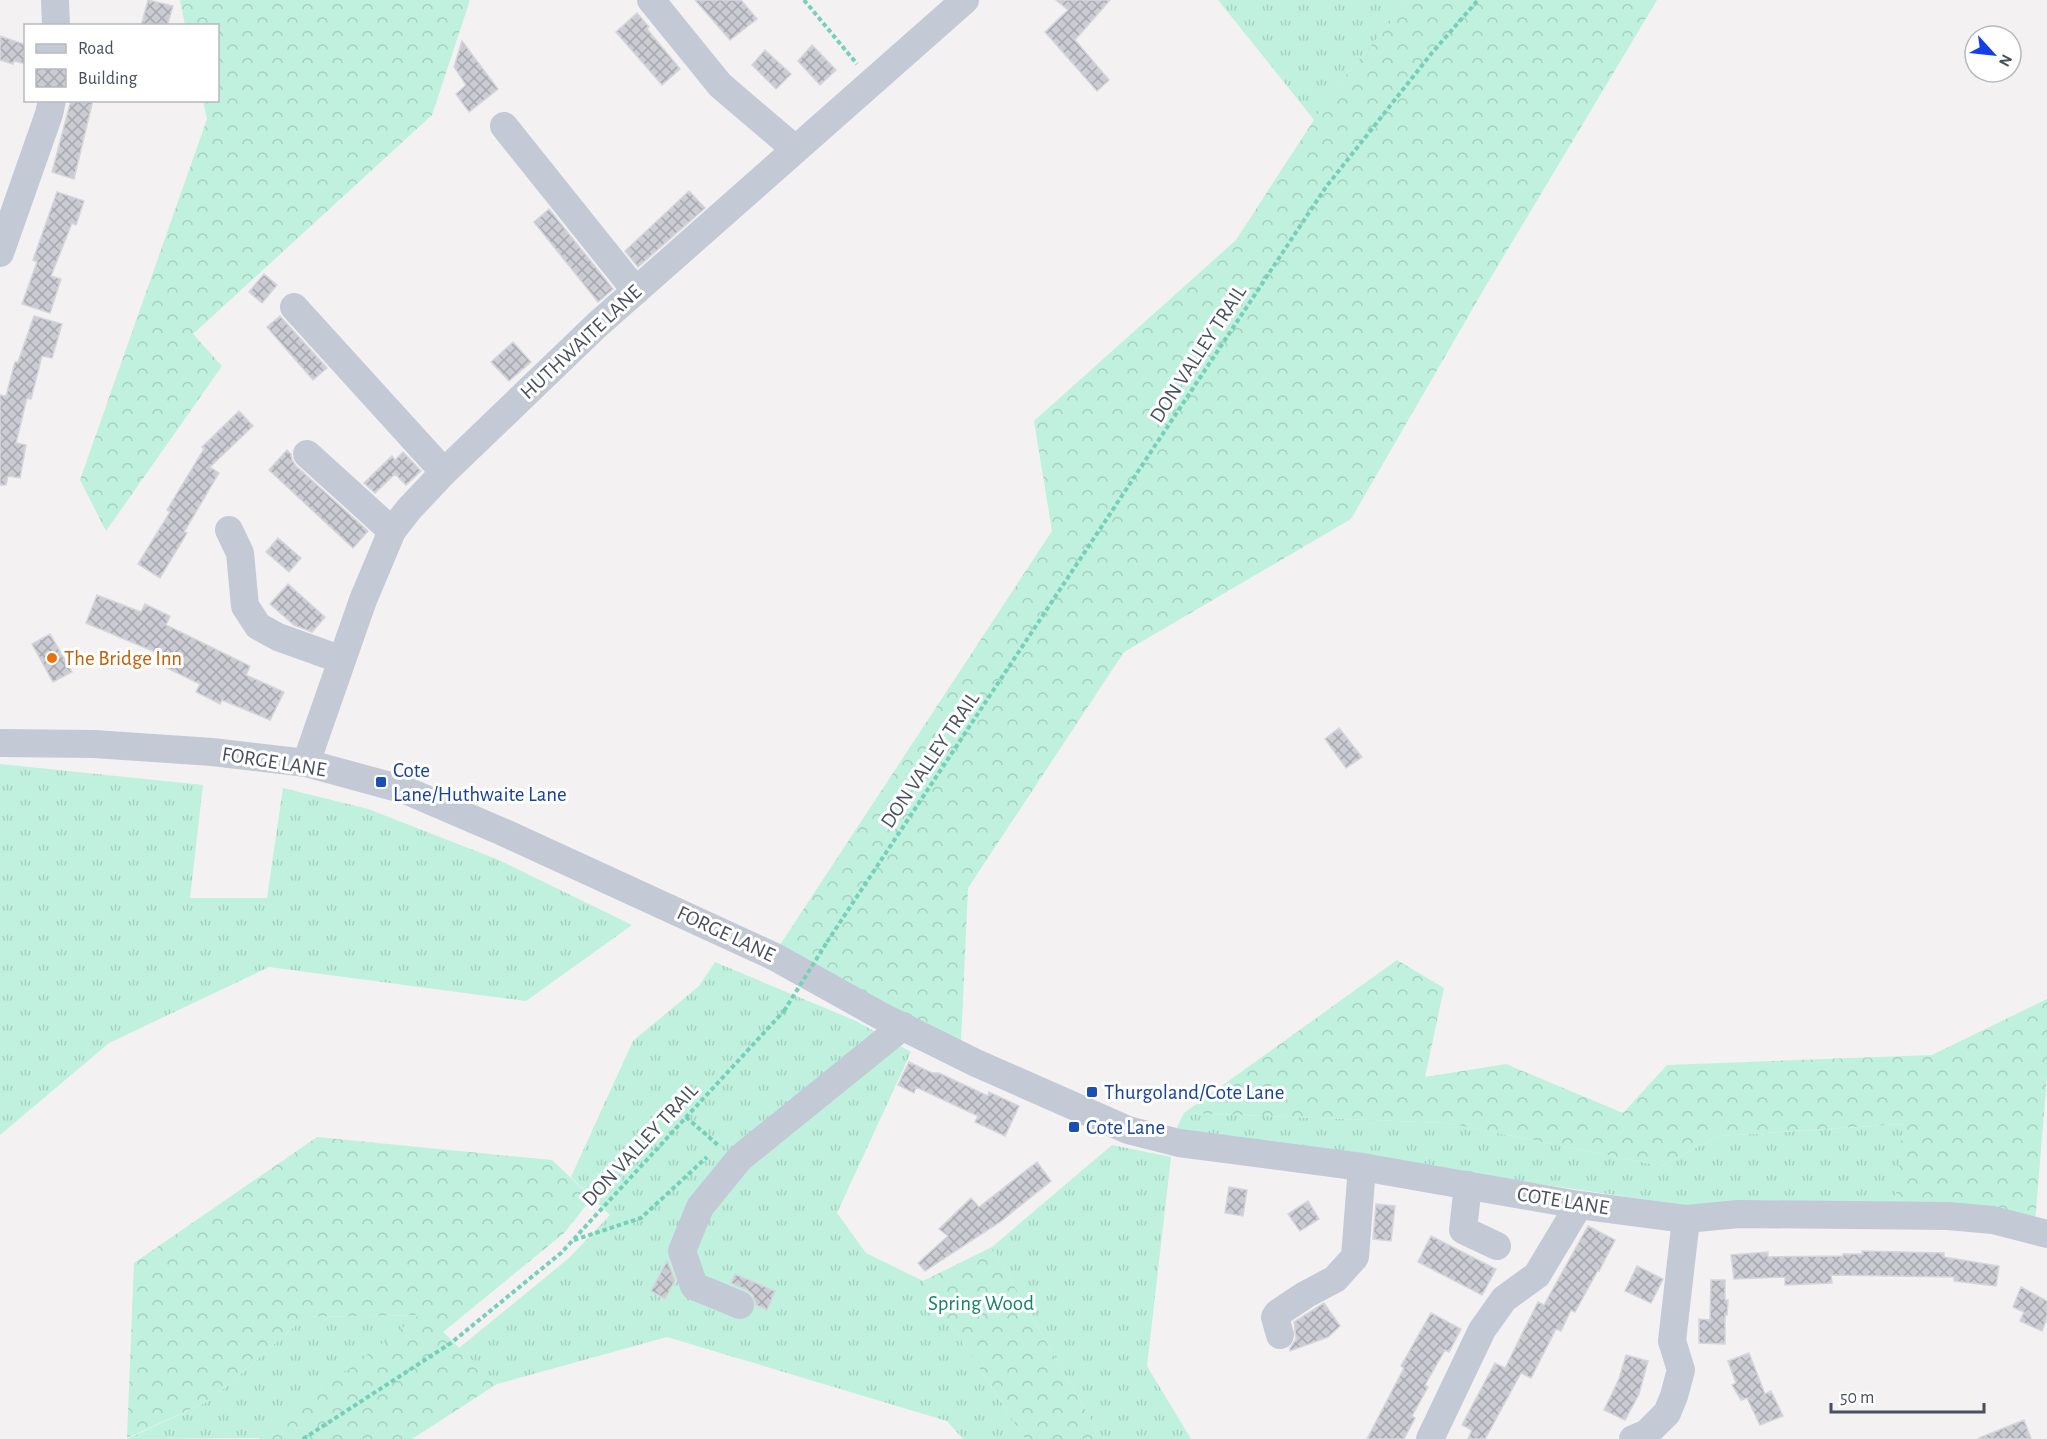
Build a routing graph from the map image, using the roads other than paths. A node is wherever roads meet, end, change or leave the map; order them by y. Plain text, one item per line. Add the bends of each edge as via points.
1 (55, 0) edge
2 (651, 0) edge
3 (965, 0) edge
4 (56, 24) edge
5 (52, 102) edge
6 (504, 126) dead end
7 (795, 149) junction
8 (0, 253) edge
9 (636, 291) junction
10 (294, 307) dead end
11 (307, 454) dead end
12 (444, 472) junction
13 (228, 526) dead end
14 (392, 531) junction
15 (342, 660) junction
16 (0, 743) edge
17 (306, 763) junction
18 (795, 967) joint
19 (903, 1026) junction
20 (1362, 1167) junction
21 (1468, 1185) junction
22 (1579, 1205) junction
23 (1686, 1219) junction
24 (2047, 1234) edge
25 (1497, 1246) dead end
26 (740, 1305) dead end
27 (1280, 1335) dead end
28 (1430, 1439) edge
29 (1633, 1439) edge

1 - 4 street
2 - 7 street via 720,85
3 - 7 street, HUTHWAITE LANE
5 - 8 street
6 - 9 street
7 - 9 street, HUTHWAITE LANE
9 - 12 street, HUTHWAITE LANE
10 - 12 street
11 - 14 street
12 - 14 street, HUTHWAITE LANE
13 - 15 street via 240,553 245,606 258,626
14 - 15 street, HUTHWAITE LANE
15 - 17 street, HUTHWAITE LANE
16 - 17 street, FORGE LANE via 94,744
17 - 18 street, FORGE LANE via 405,790
18 - 19 street, COTE LANE
19 - 20 street, COTE LANE via 1128,1130 1179,1143
19 - 26 street via 740,1158 700,1207 682,1251 694,1286
20 - 21 street, COTE LANE
20 - 27 street via 1355,1257 1335,1279 1278,1313 1275,1317
21 - 22 street, COTE LANE
21 - 25 street via 1452,1224
22 - 23 street, COTE LANE
22 - 28 street via 1537,1275 1504,1299 1482,1330
23 - 24 street, COTE LANE via 1739,1214 1948,1216 1992,1220
23 - 29 street via 1672,1341 1682,1370 1667,1413 1647,1433

